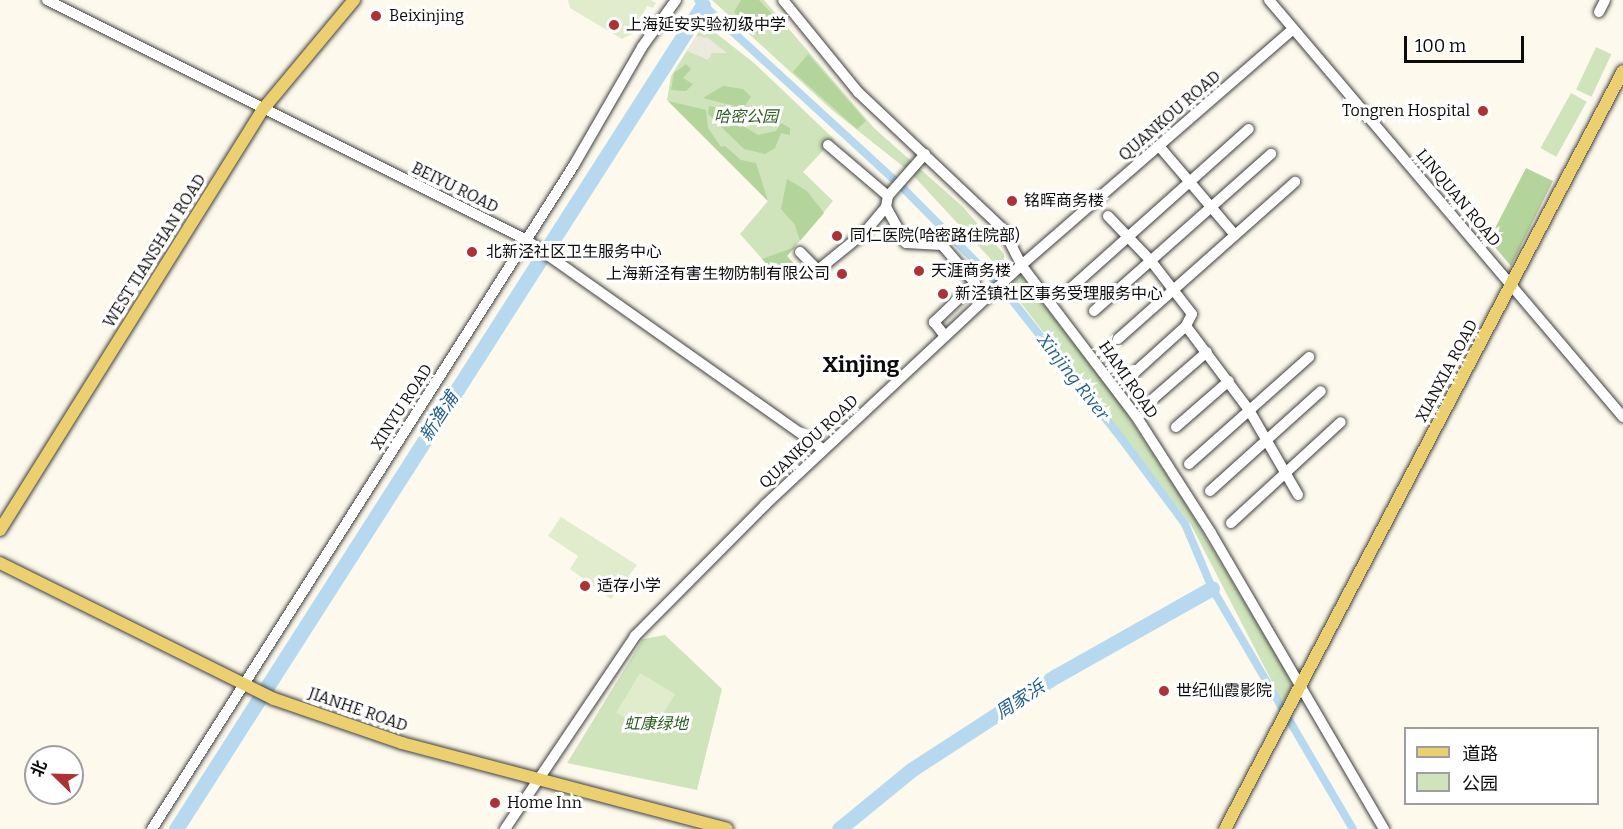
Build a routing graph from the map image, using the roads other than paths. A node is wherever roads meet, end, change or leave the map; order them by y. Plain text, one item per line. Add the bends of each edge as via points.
1 (47, 0) edge
2 (354, 0) edge
3 (783, 0) edge
4 (1269, 0) edge
5 (1605, 0) edge
6 (676, 1) edge
7 (1599, 12) dead end
8 (1293, 29) junction
9 (1623, 71) edge
10 (264, 108) junction
11 (1249, 129) dead end
12 (828, 145) dead end
13 (1159, 146) junction
14 (925, 154) junction
15 (1271, 154) dead end
16 (1190, 182) junction
17 (1295, 182) dead end
18 (887, 202) junction
19 (1211, 207) junction
20 (1108, 216) dead end
21 (1235, 235) junction
22 (1127, 237) junction
23 (530, 242) junction
24 (800, 252) dead end
25 (1151, 261) junction
26 (1020, 268) junction
27 (1511, 285) junction
28 (1072, 286) dead end
29 (1174, 289) junction
30 (1094, 311) dead end
31 (1186, 326) junction
32 (945, 336) junction
33 (1118, 339) dead end
34 (1207, 352) junction
35 (1309, 357) dead end
36 (1134, 373) dead end
37 (1229, 381) junction
38 (1321, 391) dead end
39 (1154, 398) dead end
40 (1249, 410) junction
41 (1623, 417) edge
42 (1341, 422) dead end
43 (1176, 427) dead end
44 (1265, 441) junction
45 (823, 449) junction
46 (1189, 464) dead end
47 (1284, 474) junction
48 (1210, 491) dead end
49 (1298, 495) dead end
50 (1231, 523) dead end
51 (0, 530) edge
52 (0, 563) edge
53 (1299, 685) junction
54 (244, 686) junction
55 (538, 778) junction
56 (152, 829) edge
57 (505, 829) edge
58 (727, 829) edge
59 (1225, 829) edge
60 (1383, 829) edge

1 - 10 street, BEIYU ROAD
2 - 10 main road, WEST TIANSHAN ROAD
3 - 14 street, HAMI ROAD via 858,92
4 - 8 street, LINQUAN ROAD
5 - 7 street
6 - 23 street, XINYU ROAD via 642,47
8 - 13 street, QUANKOU ROAD
8 - 27 street, LINQUAN ROAD
9 - 27 main road, XIANXIA ROAD
10 - 23 street, BEIYU ROAD
10 - 51 main road, WEST TIANSHAN ROAD
11 - 16 street
12 - 18 street
13 - 16 street
13 - 26 street, QUANKOU ROAD
14 - 18 street
14 - 26 street, HAMI ROAD via 1003,229
15 - 19 street
16 - 19 street
16 - 22 street
17 - 21 street
18 - 24 street via 865,232 818,270
18 - 32 street via 906,243 942,245 975,283 934,322
19 - 21 street
19 - 25 street
20 - 22 street
21 - 29 street
22 - 25 street
22 - 28 street
23 - 45 street, BEIYU ROAD
23 - 54 street, XINYU ROAD
25 - 29 street
25 - 30 street
26 - 32 street, QUANKOU ROAD
26 - 53 street, HAMI ROAD via 1136,416
27 - 41 street, LINQUAN ROAD
27 - 53 main road, XIANXIA ROAD
29 - 31 street via 1192,314
29 - 33 street
31 - 34 street
31 - 36 street
32 - 45 street, QUANKOU ROAD
34 - 37 street
34 - 39 street
35 - 40 street
37 - 40 street
37 - 43 street
38 - 44 street
40 - 44 street
40 - 46 street
42 - 47 street
44 - 47 street
44 - 48 street
45 - 55 street, QUANKOU ROAD via 635,636
47 - 49 street
47 - 50 street
52 - 54 main road, JIANHE ROAD
53 - 59 main road, XIANXIA ROAD
53 - 60 street, HAMI ROAD
54 - 55 main road, JIANHE ROAD via 402,743
54 - 56 street, XINYU ROAD
55 - 57 street, QUANKOU ROAD
55 - 58 main road, JIANHE ROAD

